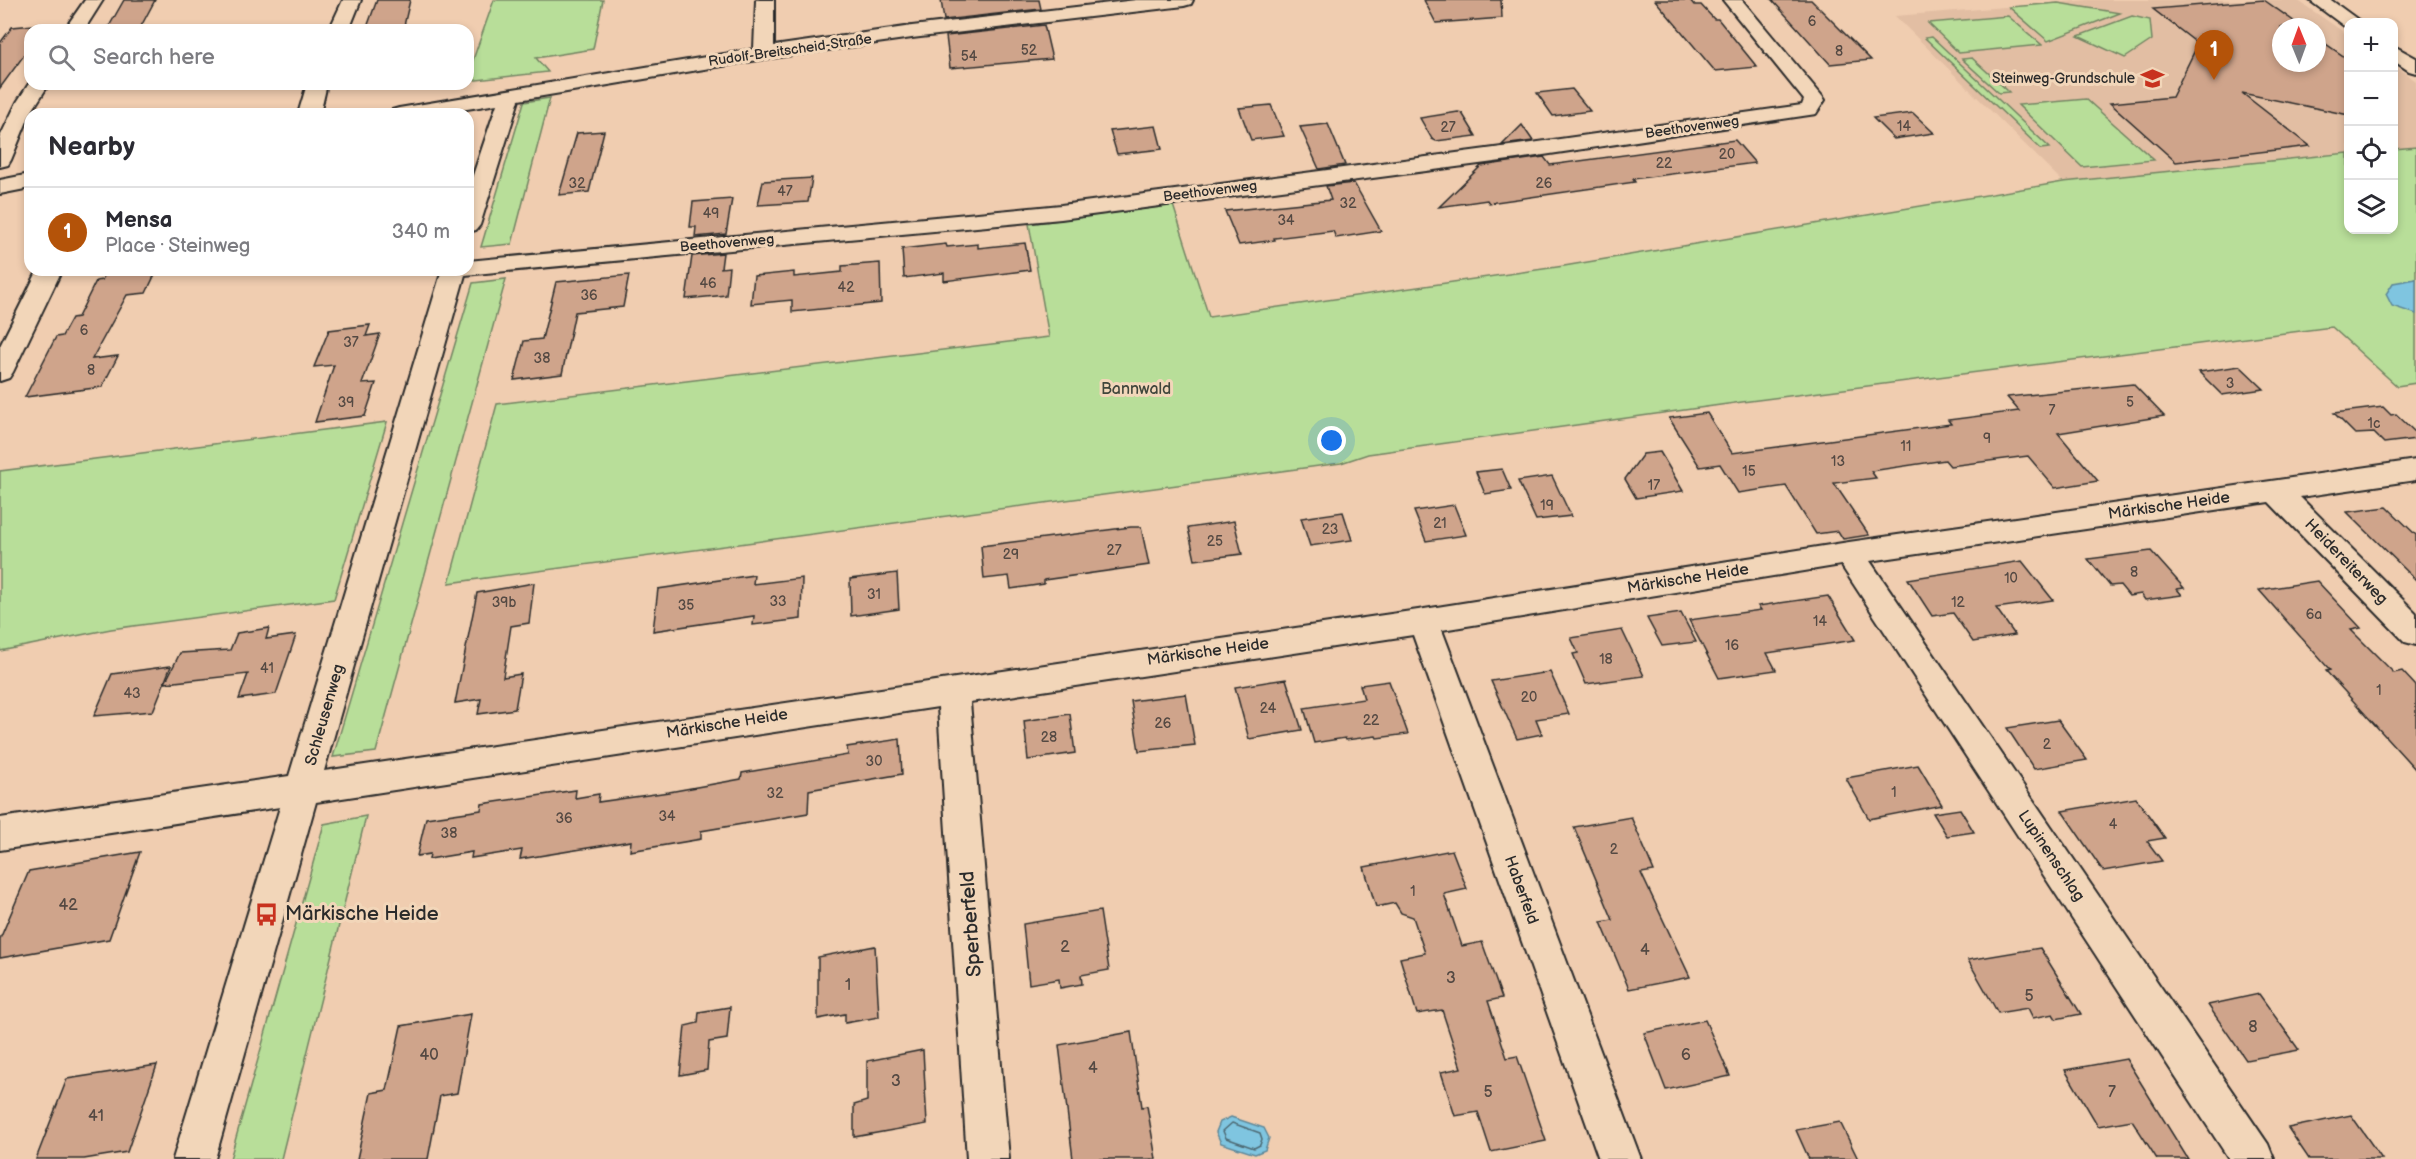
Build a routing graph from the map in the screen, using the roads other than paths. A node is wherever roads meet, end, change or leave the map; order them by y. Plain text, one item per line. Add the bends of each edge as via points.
1 (94, 0) edge
2 (352, 0) edge
3 (765, 0) edge
4 (1184, 0) edge
5 (1732, 0) edge
6 (2318, 0) edge
7 (1088, 5) edge
8 (2345, 18) edge
9 (78, 24) edge
10 (342, 24) edge
11 (764, 53) junction
12 (2398, 55) edge
13 (2416, 67) edge
14 (35, 90) edge
15 (315, 90) edge
16 (510, 96) junction
17 (24, 108) edge
18 (24, 108) edge
19 (311, 108) edge
20 (436, 108) edge
21 (0, 160) edge
22 (14, 184) edge
23 (0, 207) edge
24 (474, 207) edge
25 (474, 267) edge
26 (47, 276) edge
27 (452, 276) edge
28 (0, 372) edge
29 (2416, 470) edge
30 (2276, 491) junction
31 (1849, 553) junction
32 (1423, 621) junction
33 (2416, 633) edge
34 (953, 690) junction
35 (304, 787) junction
36 (0, 834) edge
37 (194, 1159) edge
38 (988, 1159) edge
39 (1620, 1159) edge
40 (2253, 1159) edge

1 - 9 street
2 - 10 street
3 - 11 street
4 - 7 street, Rudolf-Breitscheid-Straße
5 - 25 street, Beethovenweg via 1815,100 1809,110 1061,212
6 - 8 street
7 - 11 street, Rudolf-Breitscheid-Straße
11 - 16 street, Rudolf-Breitscheid-Straße
12 - 13 street
14 - 17 street
15 - 19 street
16 - 20 street, Rudolf-Breitscheid-Straße
16 - 24 street
18 - 21 street
22 - 23 street
26 - 28 street
27 - 35 street, Schleusenweg
29 - 30 street, Märkische Heide
30 - 31 street, Märkische Heide
30 - 33 street, Heidereiterweg
31 - 32 street, Märkische Heide
31 - 40 street, Lupinenschlag
32 - 34 street, Märkische Heide
32 - 39 street, Haberfeld
34 - 35 street, Märkische Heide
34 - 38 street, Sperberfeld
35 - 36 street, Märkische Heide
35 - 37 street, Schleusenweg

